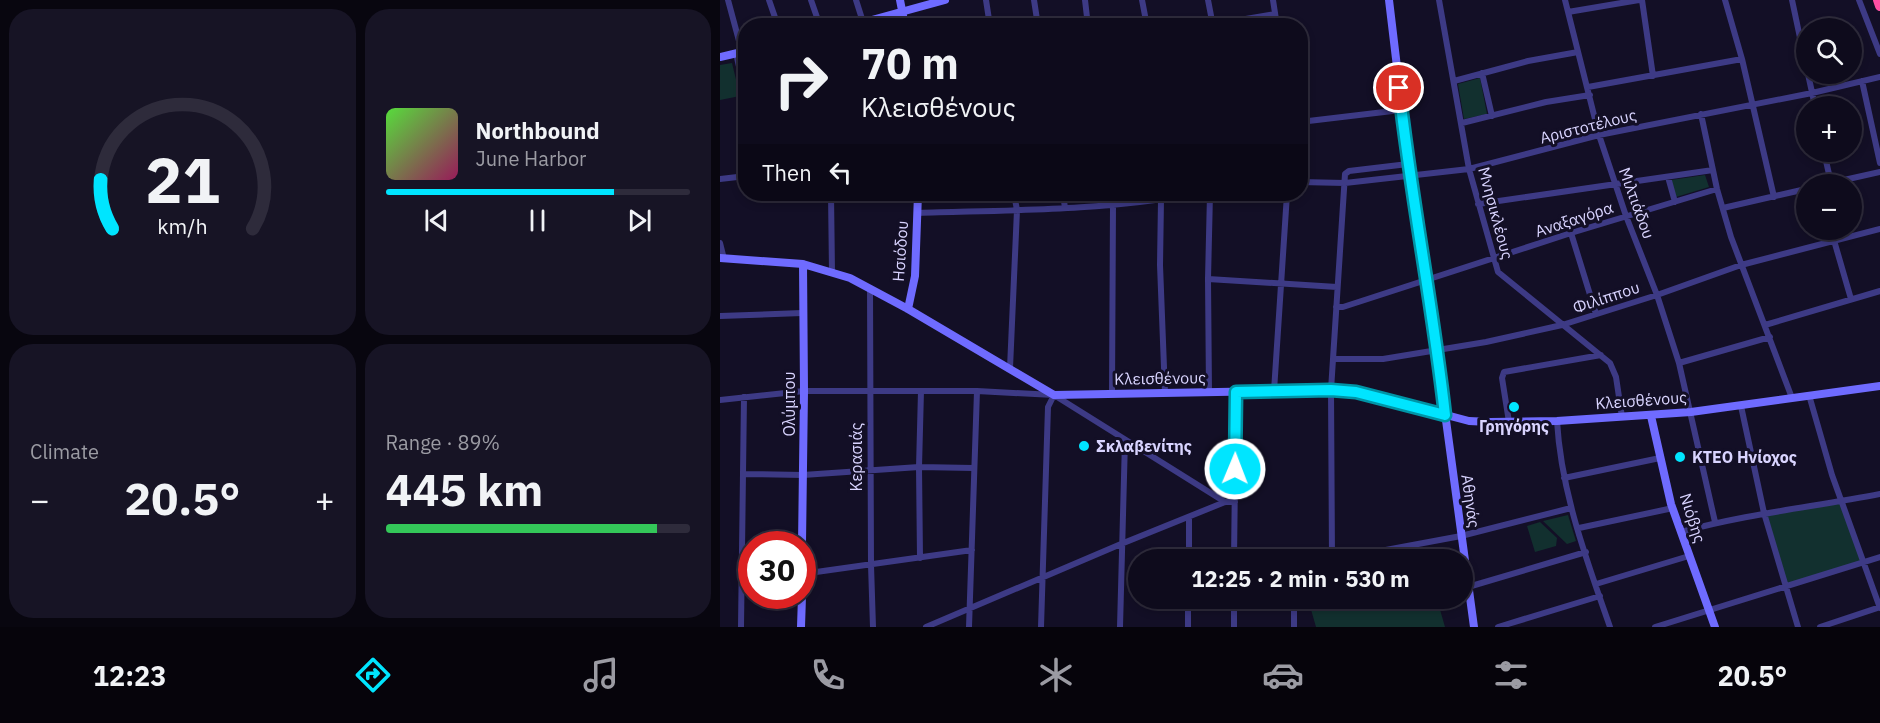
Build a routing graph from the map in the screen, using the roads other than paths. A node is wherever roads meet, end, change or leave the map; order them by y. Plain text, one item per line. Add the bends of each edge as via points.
1 (728, 0) edge
2 (769, 0) edge
3 (811, 0) edge
4 (855, 0) edge
5 (900, 0) edge
6 (945, 0) edge
7 (986, 0) edge
8 (1034, 0) edge
9 (1085, 0) edge
10 (1142, 0) edge
11 (1208, 0) edge
12 (1273, 0) edge
13 (1389, 0) edge
14 (1439, 0) edge
15 (1565, 0) edge
16 (1641, 0) edge
17 (1725, 0) edge
18 (1792, 0) edge
19 (1859, 0) edge
20 (1878, 0) edge
21 (1880, 6) edge
22 (902, 12) junction
23 (1568, 12) junction
24 (1275, 14) junction
25 (775, 18) edge
26 (817, 18) edge
27 (862, 18) edge
28 (879, 18) edge
29 (903, 18) edge
30 (989, 18) edge
31 (1037, 18) edge
32 (1087, 18) edge
33 (1145, 18) edge
34 (1212, 18) edge
35 (1252, 18) edge
36 (1276, 18) edge
37 (1796, 19) edge
38 (738, 40) edge
39 (1578, 52) junction
40 (738, 53) edge
41 (1880, 54) edge
42 (720, 57) edge
43 (1742, 59) junction
44 (1482, 73) junction
45 (1653, 76) junction
46 (1880, 77) edge
47 (1454, 81) junction
48 (1862, 81) joint
49 (1810, 84) edge
50 (1850, 84) edge
51 (1588, 87) junction
52 (1812, 93) junction
53 (1590, 95) junction
54 (1813, 96) edge
55 (1753, 104) junction
56 (1401, 110) junction
57 (1701, 114) junction
58 (1492, 116) junction
59 (1308, 121) edge
60 (1462, 123) junction
61 (1599, 135) junction
62 (1880, 163) edge
63 (1408, 164) junction
64 (1469, 169) junction
65 (1713, 170) junction
66 (1880, 172) edge
67 (1410, 176) junction
68 (1862, 176) edge
69 (738, 177) edge
70 (1668, 177) junction
71 (720, 179) edge
72 (1308, 182) edge
73 (1345, 183) junction
74 (1616, 184) junction
75 (1717, 189) junction
76 (1796, 192) edge
77 (1774, 197) junction
78 (831, 201) edge
79 (918, 201) edge
80 (1015, 201) edge
81 (1064, 201) edge
82 (1112, 201) edge
83 (1151, 201) edge
84 (1161, 201) edge
85 (1209, 201) edge
86 (1287, 201) edge
87 (1676, 202) junction
88 (1478, 204) junction
89 (1113, 205) junction
90 (1065, 208) junction
91 (1723, 208) junction
92 (1017, 210) junction
93 (918, 213) junction
94 (1626, 216) junction
95 (1880, 229) edge
96 (1571, 233) junction
97 (1834, 242) junction
98 (720, 243) edge
99 (722, 258) edge
100 (1494, 259) junction
101 (803, 264) junction
102 (1742, 265) junction
103 (832, 272) junction
104 (1208, 279) junction
105 (1427, 280) junction
106 (1282, 282) junction
107 (1337, 287) junction
108 (870, 288) junction
109 (1880, 291) edge
110 (1657, 295) junction
111 (1851, 299) junction
112 (1336, 307) junction
113 (908, 309) junction
114 (802, 313) junction
115 (1596, 314) junction
116 (720, 316) edge
117 (1562, 325) junction
118 (1765, 325) junction
119 (1770, 337) junction
120 (1436, 351) junction
121 (1601, 355) junction
122 (1333, 359) junction
123 (1679, 363) junction
124 (1010, 368) junction
125 (1880, 386) edge
126 (870, 390) junction
127 (1331, 390) junction
128 (804, 391) junction
129 (921, 391) junction
130 (977, 391) junction
131 (1274, 391) junction
132 (1209, 392) junction
133 (1236, 392) junction
134 (1166, 393) junction
135 (1112, 394) junction
136 (1053, 395) junction
137 (1809, 395) junction
138 (744, 397) junction
139 (1792, 398) junction
140 (720, 400) edge
141 (1741, 406) junction
142 (1691, 412) junction
143 (1445, 415) junction
144 (1651, 416) junction
145 (1622, 417) junction
146 (1557, 421) junction
147 (1509, 422) junction
148 (1125, 440) junction
149 (1660, 458) junction
150 (919, 467) junction
151 (974, 468) junction
152 (870, 470) junction
153 (744, 474) junction
154 (803, 475) junction
155 (1564, 478) junction
156 (1880, 494) edge
157 (1225, 502) junction
158 (1235, 502) junction
159 (1842, 502) junction
160 (1571, 507) junction
161 (1673, 508) junction
162 (1764, 513) junction
163 (1189, 517) junction
164 (1715, 522) junction
165 (1579, 528) junction
166 (743, 531) edge
167 (802, 531) edge
168 (1681, 532) junction
169 (1461, 536) junction
170 (1121, 544) junction
171 (1189, 549) edge
172 (1234, 549) edge
173 (1332, 549) edge
174 (1388, 549) edge
175 (1463, 549) edge
176 (972, 550) junction
177 (1586, 552) junction
178 (1689, 556) junction
179 (1880, 557) edge
180 (920, 558) junction
181 (1865, 561) junction
182 (870, 565) junction
183 (816, 572) edge
184 (1043, 578) junction
185 (1596, 584) junction
186 (1473, 586) edge
187 (1785, 586) junction
188 (1600, 596) junction
189 (1880, 607) edge
190 (741, 609) edge
191 (802, 609) edge
192 (970, 609) junction
193 (1188, 609) edge
194 (1234, 609) edge
195 (1294, 609) edge
196 (1471, 609) edge
197 (1708, 612) junction
198 (1676, 624) edge
199 (741, 627) edge
200 (801, 627) edge
201 (873, 627) edge
202 (926, 627) edge
203 (969, 627) edge
204 (1041, 627) edge
205 (1120, 627) edge
206 (1188, 627) edge
207 (1234, 627) edge
208 (1294, 627) edge
209 (1474, 627) edge
210 (1498, 627) edge
211 (1610, 627) edge
212 (1655, 627) edge
213 (1715, 627) edge
214 (1798, 627) edge
215 (1820, 627) edge

1 - 38 street
2 - 25 street
3 - 26 street
4 - 27 street
5 - 22 street
6 - 22 street
7 - 30 street
8 - 31 street
9 - 32 street
10 - 33 street
11 - 34 street
12 - 24 street
13 - 56 street, Αθηνάς
14 - 47 street, Μνησικλέους
15 - 23 street, Μιλτιάδου
16 - 23 street
16 - 45 street
17 - 43 street
18 - 37 street
19 - 41 street
20 - 21 highway
22 - 28 street
22 - 29 street
23 - 39 street, Μιλτιάδου
24 - 35 street
24 - 36 street
39 - 44 street
39 - 51 street, Μιλτιάδου
40 - 42 street
43 - 45 street
43 - 55 street
44 - 47 street
44 - 58 street
45 - 51 street
46 - 48 street, Αριστοτέλους
47 - 60 street, Μνησικλέους
48 - 62 street
49 - 52 street
50 - 52 street, Αριστοτέλους
51 - 53 street, Μιλτιάδου
52 - 54 street
52 - 55 street, Αριστοτέλους
53 - 58 street
53 - 61 street, Μιλτιάδου
55 - 57 street, Αριστοτέλους
55 - 77 street
56 - 59 street
56 - 63 street, Αθηνάς
57 - 61 street, Αριστοτέλους
57 - 65 street
58 - 60 street
60 - 64 street, Μνησικλέους
61 - 64 street, Αριστοτέλους
61 - 74 street, Μιλτιάδου
63 - 67 street, Αθηνάς
63 - 73 street via 1349,171
64 - 67 street, Αριστοτέλους
64 - 88 street, Μνησικλέους
65 - 70 street
65 - 75 street
66 - 68 street
67 - 73 street, Αριστοτέλους
67 - 105 street, Αθηνάς
69 - 71 street
70 - 74 street
70 - 87 street
72 - 73 street, Αριστοτέλους
73 - 107 street
74 - 88 street
74 - 94 street, Μιλτιάδου
75 - 87 street, Αναξαγόρα
75 - 91 street
76 - 77 street
77 - 91 street
78 - 103 street
79 - 93 street, Ησιόδου
80 - 92 street
81 - 90 street
82 - 89 street
83 - 89 street
84 - 134 street
85 - 104 street
86 - 106 street
87 - 94 street, Αναξαγόρα
88 - 100 street, Μνησικλέους
89 - 90 street
89 - 135 street
90 - 92 street
91 - 102 street
92 - 93 street
92 - 124 street
93 - 113 street, Ησιόδου via 915,276
94 - 96 street, Αναξαγόρα
94 - 110 street, Μιλτιάδου
95 - 97 street, Φιλίππου
96 - 100 street, Αναξαγόρα
96 - 115 street
97 - 102 street, Φιλίππου
97 - 111 street
98 - 99 street
99 - 101 street
100 - 105 street, Αναξαγόρα
100 - 117 street, Μνησικλέους via 1498,272
101 - 103 street
101 - 114 street, Ολύμπου
102 - 110 street, Φιλίππου
102 - 118 street
103 - 108 street
104 - 106 street
104 - 132 street
105 - 112 street, Αναξαγόρα
105 - 120 street, Αθηνάς
106 - 107 street
106 - 131 street
107 - 112 street
108 - 113 street
108 - 126 street, Κερασιάς
109 - 111 street
110 - 115 street, Φιλίππου
110 - 123 street, Μιλτιάδου
111 - 118 street
112 - 122 street
113 - 124 street
114 - 116 street
114 - 128 street, Ολύμπου
115 - 117 street, Φιλίππου
117 - 120 street, Φιλίππου
117 - 121 street, Μνησικλέους
118 - 119 street
119 - 123 street
119 - 139 street
120 - 122 street, Φιλίππου via 1377,360
120 - 143 street, Αθηνάς
121 - 145 street, Μνησικλέους via 1614,370
121 - 147 street via 1503,373
122 - 127 street
123 - 142 street, Μιλτιάδου
124 - 136 street
125 - 137 street, Κλεισθένους
126 - 128 street
126 - 129 street
126 - 152 street, Κερασιάς
127 - 131 street, Κλεισθένους
127 - 143 street, Κλεισθένους via 1364,394
127 - 173 street
128 - 138 street
128 - 154 street, Ολύμπου
129 - 130 street
129 - 150 street
130 - 136 street
130 - 151 street
131 - 133 street, Κλεισθένους
132 - 133 street, Κλεισθένους
132 - 134 street, Κλεισθένους
133 - 158 street
134 - 135 street, Κλεισθένους
135 - 136 street, Κλεισθένους
136 - 148 street
136 - 184 street via 1048,407
137 - 139 street, Κλεισθένους
137 - 159 street
138 - 140 street
138 - 153 street
139 - 141 street, Κλεισθένους
141 - 142 street, Κλεισθένους
141 - 162 street
142 - 144 street, Κλεισθένους
142 - 164 street, Μιλτιάδου
143 - 147 street, Κλεισθένους via 1479,422
143 - 169 street, Αθηνάς
144 - 145 street, Κλεισθένους
144 - 149 street, Νιόβης
145 - 146 street, Κλεισθένους
146 - 147 street, Κλεισθένους
146 - 155 street
148 - 157 street
148 - 170 street
149 - 155 street
149 - 161 street, Νιόβης
150 - 151 street
150 - 152 street
150 - 180 street
151 - 176 street
152 - 154 street
152 - 182 street, Κερασιάς
153 - 154 street
153 - 166 street
154 - 167 street, Ολύμπου
155 - 160 street
156 - 159 street
157 - 158 street
157 - 163 street
158 - 172 street
159 - 162 street
159 - 181 street
160 - 165 street
160 - 169 street
161 - 165 street
161 - 168 street, Νιόβης
162 - 164 street
162 - 187 street
163 - 170 street
163 - 171 street
164 - 168 street
165 - 177 street
168 - 178 street, Νιόβης
169 - 174 street
169 - 175 street, Αθηνάς
170 - 184 street
170 - 205 street
176 - 180 street
176 - 192 street
177 - 185 street
177 - 186 street
178 - 185 street
178 - 197 street, Νιόβης
179 - 181 street
180 - 182 street
181 - 187 street
181 - 189 street
182 - 183 street
182 - 201 street, Κερασιάς
184 - 192 street
184 - 204 street
185 - 188 street
187 - 197 street
187 - 214 street
188 - 210 street
188 - 211 street
189 - 215 street
190 - 199 street
191 - 200 street
192 - 202 street
192 - 203 street
193 - 206 street
194 - 207 street
195 - 208 street
196 - 209 street, Αθηνάς
197 - 198 street
197 - 213 street, Νιόβης
198 - 212 street

